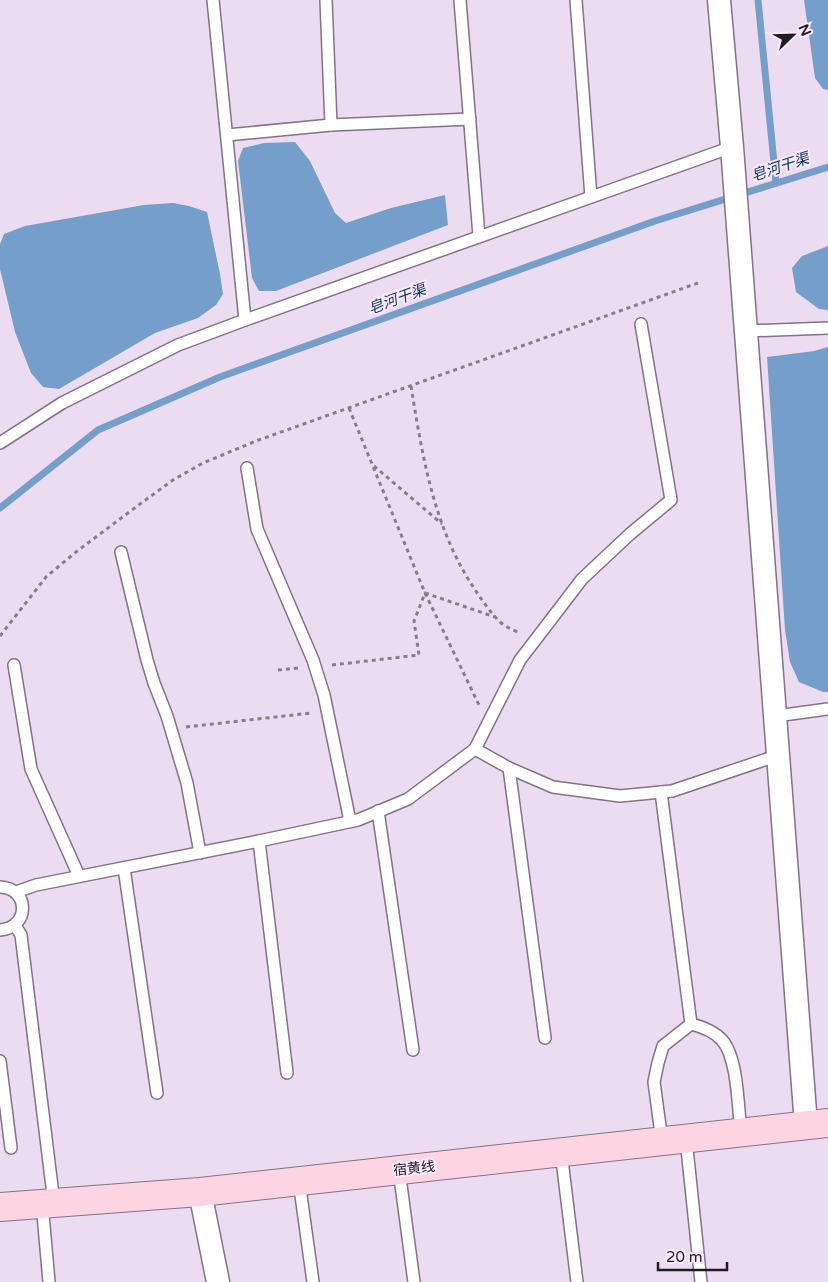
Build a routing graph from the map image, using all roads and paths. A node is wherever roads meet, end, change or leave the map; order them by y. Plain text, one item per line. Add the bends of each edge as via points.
1 (213, 0) edge
2 (326, 0) edge
3 (460, 0) edge
4 (576, 0) edge
5 (719, 0) edge
6 (470, 119) junction
7 (331, 125) junction
8 (226, 135) junction
9 (733, 153) junction
10 (591, 197) junction
11 (480, 236) junction
12 (698, 283) dead end
13 (245, 320) junction
14 (641, 324) dead end
15 (828, 328) edge
16 (746, 331) junction
17 (411, 386) junction
18 (349, 408) junction
19 (0, 443) edge
20 (373, 466) junction
21 (247, 468) dead end
22 (442, 524) junction
23 (122, 552) dead end
24 (425, 593) junction
25 (496, 617) junction
26 (0, 636) edge
27 (534, 642) junction
28 (14, 665) dead end
29 (315, 667) junction
30 (278, 670) dead end
31 (828, 709) edge
32 (327, 711) junction
33 (776, 716) junction
34 (488, 723) junction
35 (171, 729) junction
36 (475, 749) junction
37 (779, 755) junction
38 (509, 768) junction
39 (661, 792) junction
40 (378, 811) junction
41 (350, 821) junction
42 (259, 841) junction
43 (200, 853) junction
44 (124, 868) junction
45 (79, 876) junction
46 (0, 887) edge
47 (16, 892) junction
48 (15, 925) junction
49 (0, 930) edge
50 (691, 1024) junction
51 (545, 1038) dead end
52 (413, 1050) dead end
53 (0, 1061) edge
54 (287, 1073) dead end
55 (157, 1093) dead end
56 (817, 1124) edge
57 (741, 1132) junction
58 (674, 1140) junction
59 (11, 1148) dead end
60 (561, 1152) junction
61 (399, 1170) junction
62 (299, 1181) junction
63 (200, 1192) junction
64 (48, 1203) junction
65 (0, 1206) edge
66 (50, 1282) edge
67 (218, 1282) edge
68 (313, 1282) edge
69 (414, 1282) edge
70 (577, 1282) edge
71 (701, 1282) edge

1 - 8 lane
2 - 7 lane
3 - 6 lane
4 - 10 lane
5 - 9 street
6 - 7 lane
6 - 11 lane
7 - 8 lane
8 - 13 lane
9 - 10 lane
9 - 16 street
10 - 11 lane
11 - 13 lane
12 - 17 path
13 - 19 lane via 178,346 71,398
14 - 27 lane via 670,500 582,579
15 - 16 lane
16 - 33 street
17 - 18 path
17 - 22 path via 421,449
18 - 20 path
18 - 26 path via 256,441 203,463 173,480 46,577
20 - 22 path
20 - 24 path
21 - 29 lane via 257,529
22 - 25 path via 460,566
23 - 35 lane via 147,660
24 - 25 path
24 - 29 path via 414,621 419,655
24 - 34 path
25 - 27 path
27 - 34 lane via 520,660
28 - 45 lane via 32,770
29 - 30 path
29 - 32 lane
31 - 33 lane
32 - 35 path
32 - 41 lane
33 - 37 street
34 - 36 lane
35 - 43 lane via 187,783
36 - 38 lane
36 - 40 lane via 408,799
37 - 39 lane
37 - 56 street
38 - 39 lane via 553,787 620,796
38 - 51 lane
39 - 50 lane
40 - 41 lane
40 - 52 lane
41 - 42 lane
42 - 43 lane
42 - 54 lane
43 - 44 lane
44 - 45 lane
44 - 55 lane
45 - 47 lane
46 - 47 lane
47 - 48 lane via 23,905 23,913
48 - 49 lane
48 - 64 lane via 20,935
50 - 57 lane via 710,1030 722,1039 729,1050
50 - 58 lane via 663,1046 654,1082
53 - 59 lane
56 - 57 main road, 宿黄线
57 - 58 main road, 宿黄线
58 - 60 main road, 宿黄线
58 - 71 lane
60 - 61 main road, 宿黄线
60 - 70 lane
61 - 62 main road, 宿黄线
61 - 69 lane
62 - 63 main road, 宿黄线
62 - 68 lane
63 - 64 main road, 宿黄线
63 - 67 street
64 - 65 main road, 宿黄线
64 - 66 lane

